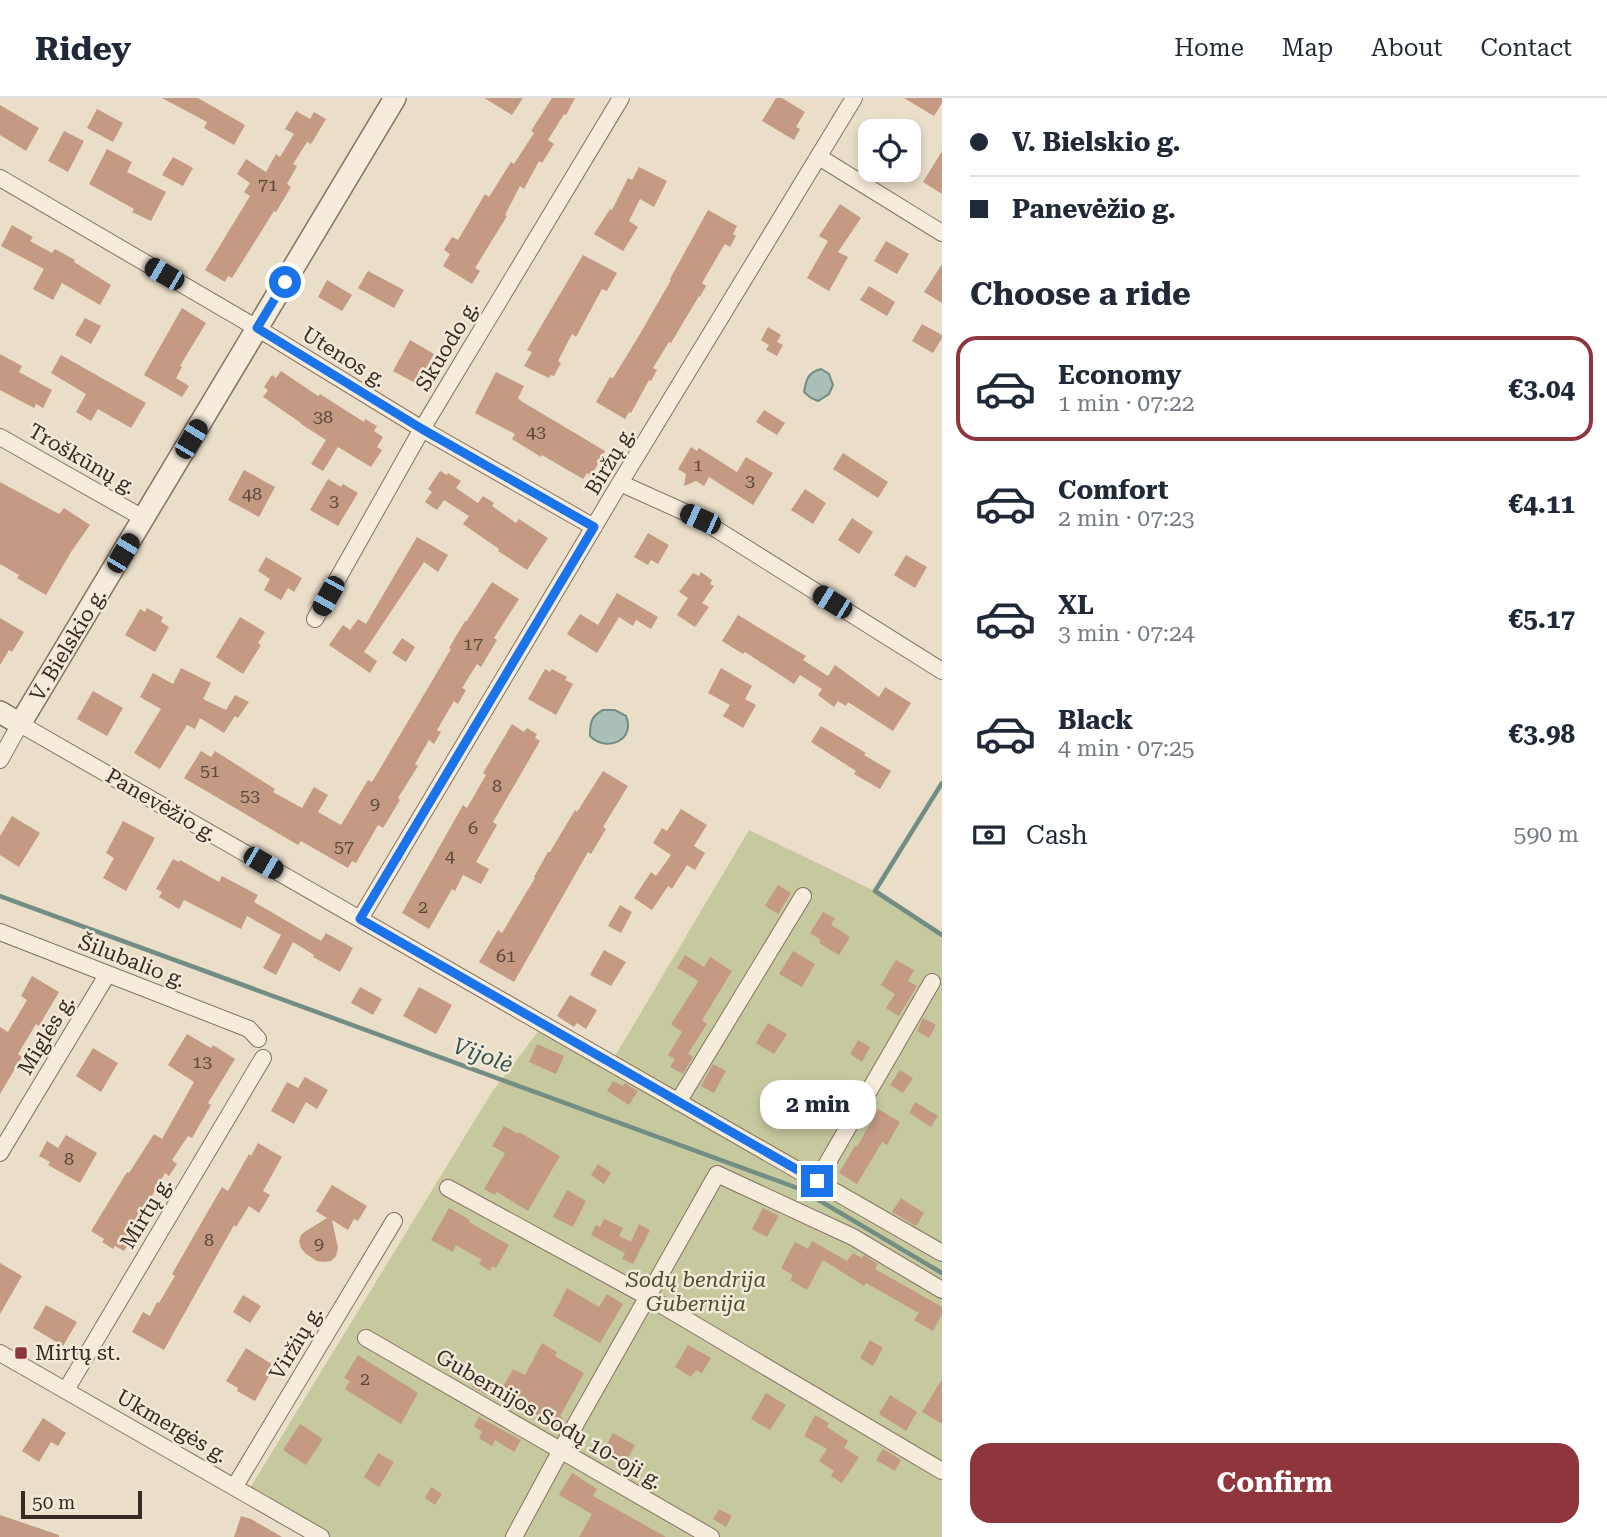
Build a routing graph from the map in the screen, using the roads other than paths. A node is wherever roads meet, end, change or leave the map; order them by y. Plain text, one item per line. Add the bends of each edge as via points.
1 (395, 98) edge
2 (621, 98) edge
3 (854, 98) edge
4 (819, 158) junction
5 (0, 178) edge
6 (942, 233) edge
7 (257, 328) junction
8 (422, 429) junction
9 (0, 437) edge
10 (621, 483) junction
11 (144, 518) junction
12 (594, 527) junction
13 (315, 619) dead end
14 (942, 671) edge
15 (0, 712) edge
16 (20, 724) junction
17 (0, 760) edge
18 (803, 896) dead end
19 (360, 919) junction
20 (0, 932) edge
21 (107, 975) junction
22 (932, 982) dead end
23 (253, 1034) dead end
24 (263, 1058) dead end
25 (678, 1101) junction
26 (0, 1153) edge
27 (817, 1181) junction
28 (448, 1188) dead end
29 (394, 1221) dead end
30 (942, 1253) edge
31 (942, 1290) edge
32 (648, 1297) junction
33 (366, 1338) dead end
34 (0, 1353) edge
35 (66, 1390) junction
36 (561, 1450) junction
37 (942, 1471) edge
38 (235, 1486) junction
39 (321, 1537) edge
40 (514, 1537) edge
41 (712, 1537) edge

1 - 7 street, V. Bielskio g.
2 - 8 street, Skuodo g.
3 - 4 street, Biržų g.
4 - 6 street
4 - 10 street, Biržų g.
5 - 7 street, Utenos g.
7 - 8 street, Utenos g.
7 - 11 street, V. Bielskio g.
8 - 12 street, Utenos g.
8 - 13 street, Skuodo g.
9 - 11 street, Troškūnų g.
10 - 12 street, Biržų g.
10 - 14 street via 700,519
11 - 16 street, V. Bielskio g.
12 - 19 street, Biržų g.
15 - 16 street, Panevėžio g.
16 - 17 street, V. Bielskio g.
16 - 19 street, Panevėžio g.
18 - 25 street
19 - 25 street, Panevėžio g.
20 - 21 street, Šilubalio g.
21 - 23 street, Šilubalio g.
21 - 26 street, Miglės g.
22 - 27 street
24 - 35 street, Mirtų g.
25 - 27 street, Panevėžio g.
27 - 30 street, Panevėžio g.
28 - 32 street
29 - 38 street, Viržių g.
31 - 32 street via 853,1237 717,1174
32 - 36 street
32 - 37 street
33 - 36 street, Gubernijos Sodų 10-oji g.
34 - 35 street, Ukmergės g.
35 - 38 street, Ukmergės g.
36 - 40 street
36 - 41 street, Gubernijos Sodų 10-oji g.
38 - 39 street, Ukmergės g.

